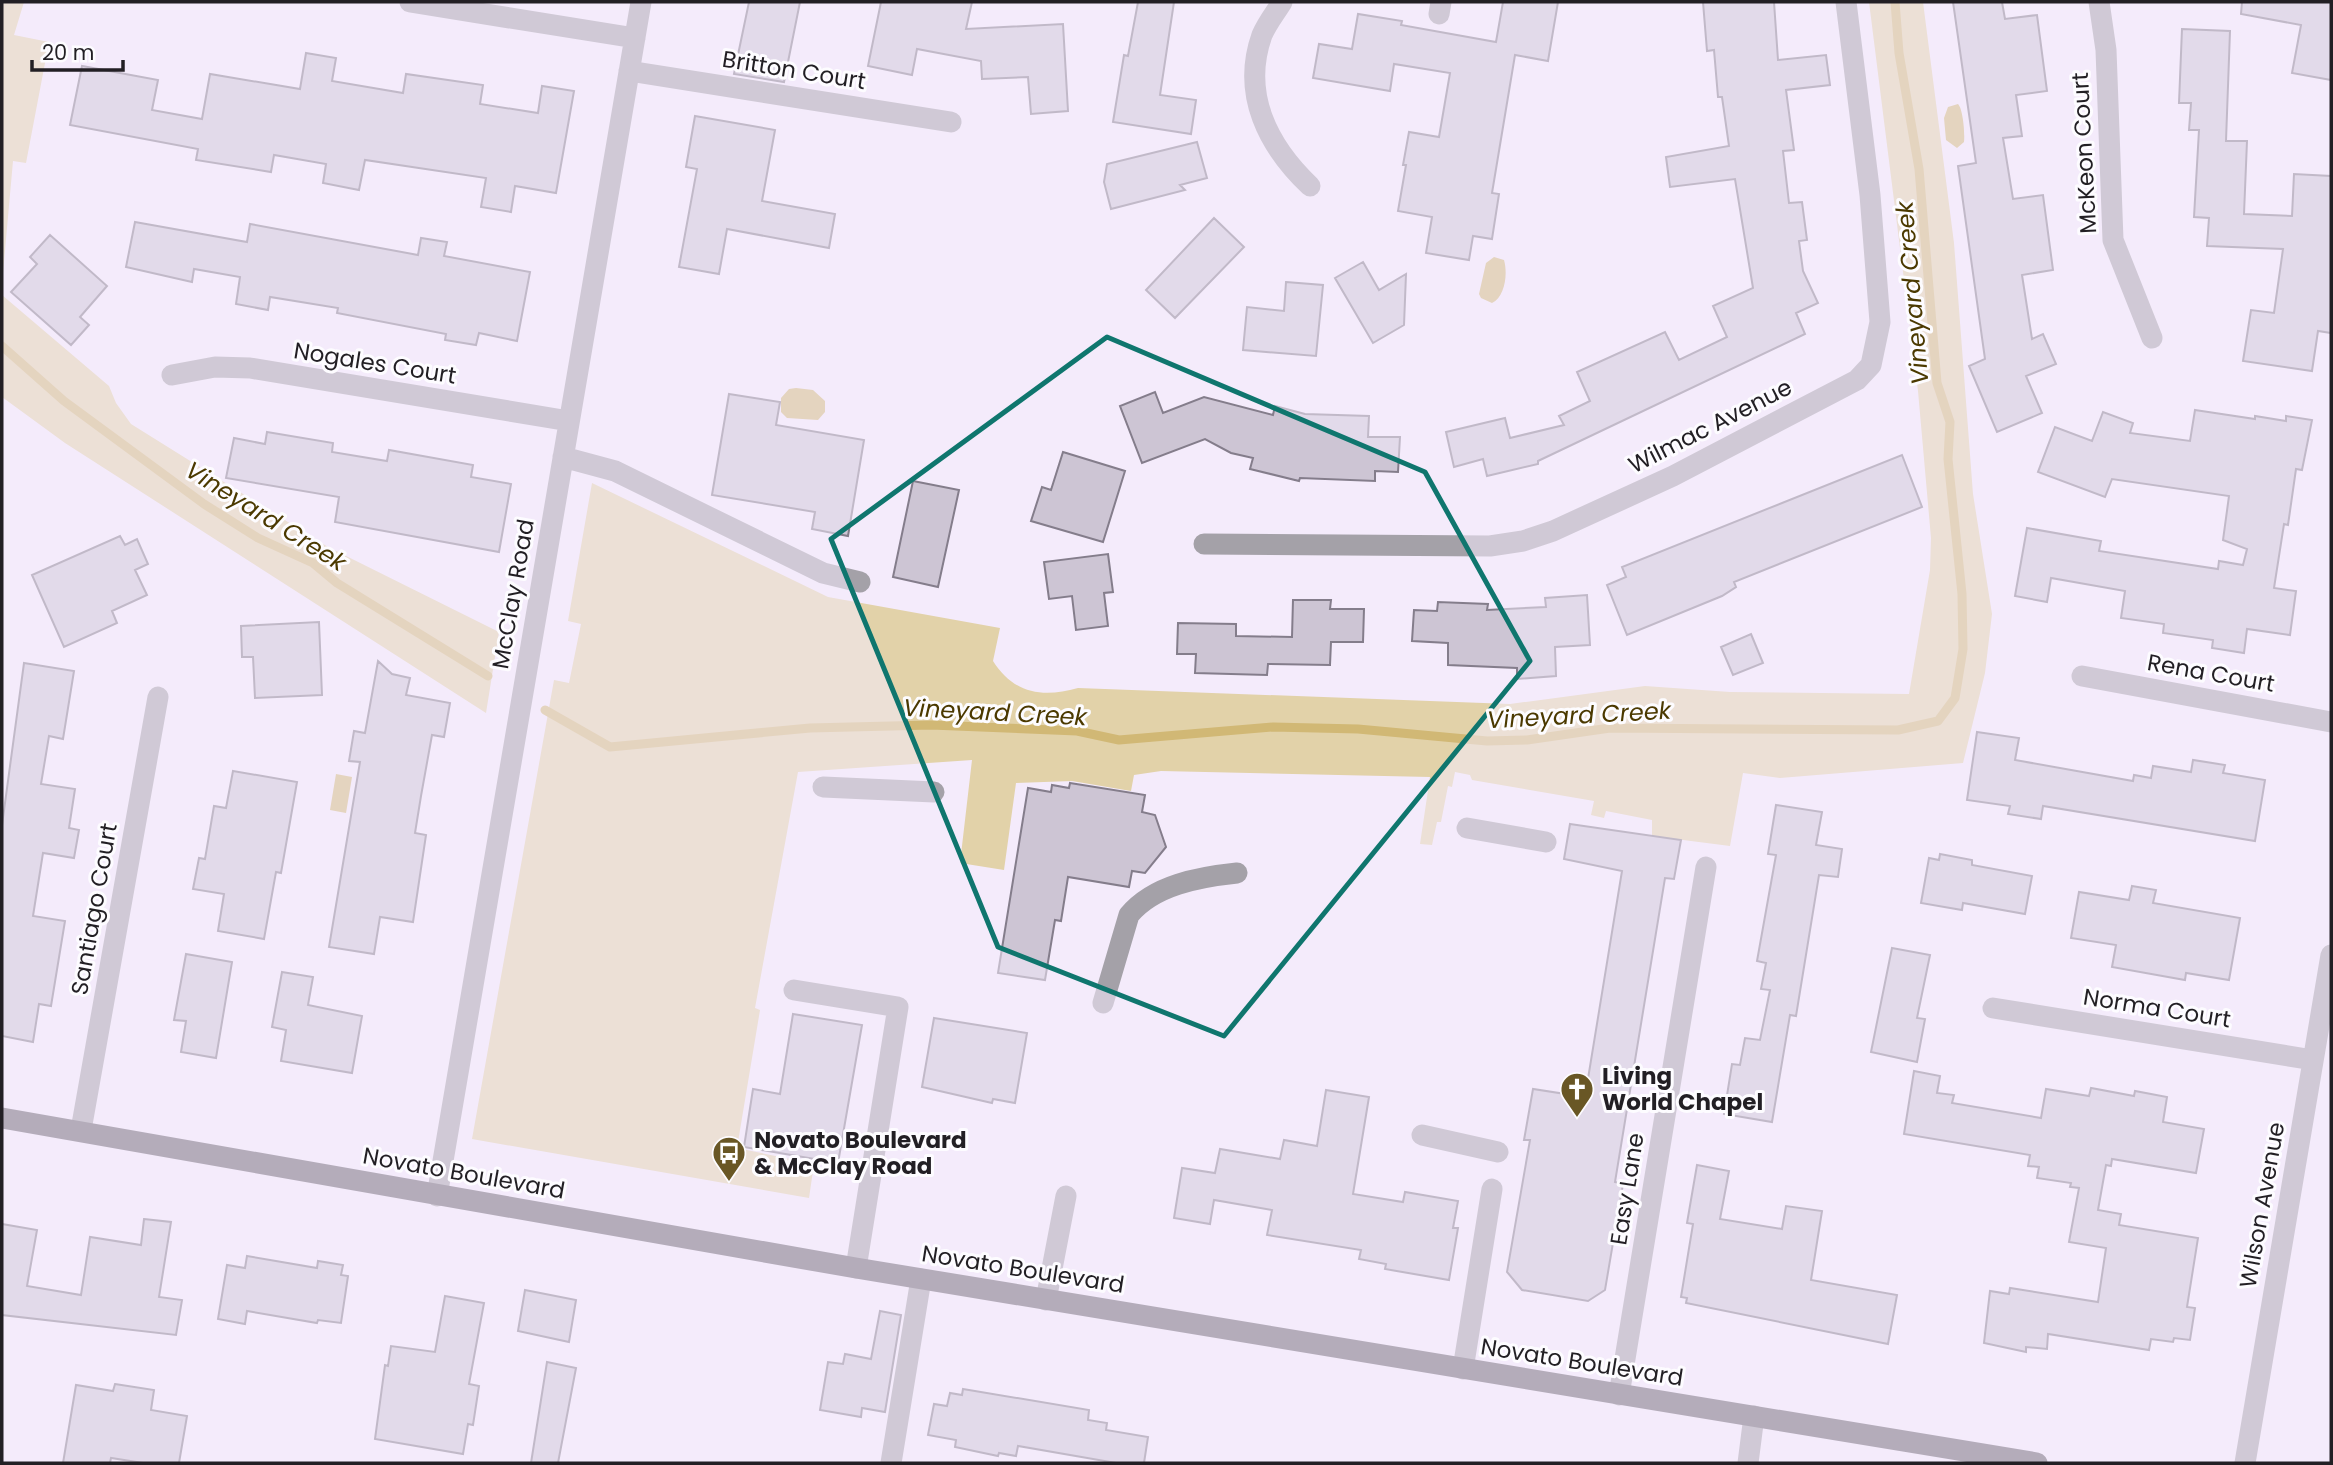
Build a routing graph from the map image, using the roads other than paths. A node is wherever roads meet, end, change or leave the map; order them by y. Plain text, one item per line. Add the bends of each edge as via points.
1 (411, 2) edge
2 (641, 2) edge
3 (1282, 2) edge
4 (1846, 2) edge
5 (2099, 2) edge
6 (635, 38) junction
7 (629, 71) junction
8 (951, 122) dead end
9 (1310, 186) dead end
10 (2152, 338) dead end
11 (172, 375) dead end
12 (569, 422) junction
13 (563, 457) junction
14 (1203, 544) dead end
15 (860, 582) dead end
16 (2082, 676) dead end
17 (159, 697) dead end
18 (2331, 722) edge
19 (823, 786) dead end
20 (934, 792) dead end
21 (1467, 828) dead end
22 (1546, 842) dead end
23 (1706, 867) dead end
24 (1237, 873) dead end
25 (2331, 956) edge
26 (794, 990) dead end
27 (1102, 1003) dead end
28 (1993, 1008) dead end
29 (2313, 1060) junction
30 (2, 1118) edge
31 (81, 1130) junction
32 (1422, 1135) dead end
33 (1498, 1152) dead end
34 (1492, 1189) dead end
35 (437, 1196) junction
36 (1066, 1196) dead end
37 (856, 1268) junction
38 (921, 1279) junction
39 (1046, 1300) junction
40 (1463, 1369) junction
41 (1619, 1395) junction
42 (1754, 1416) junction
43 (891, 1463) edge
44 (1748, 1463) edge
45 (2037, 1463) edge
46 (2245, 1463) edge

1 - 6 street
2 - 6 street, McClay Road
3 - 9 street via 1263,32 1254,85 1272,142
4 - 14 street, Wilmac Avenue via 1880,322 1871,365 1857,380 1672,476 1523,541 1490,546
5 - 10 street, McKeon Court via 2106,50 2113,240
6 - 7 street, McClay Road
7 - 8 street, Britton Court
7 - 12 street, McClay Road
11 - 12 street, Nogales Court via 215,367 250,368
12 - 13 street, McClay Road
13 - 15 street via 615,471 823,573
13 - 35 street, McClay Road
16 - 18 street, Rena Court
17 - 31 street, Santiago Court
19 - 20 street
21 - 22 street
23 - 41 street, Easy Lane
24 - 27 street via 1183,883 1138,903 1129,915
25 - 29 street, Wilson Avenue
26 - 37 street via 898,1007
28 - 29 street, Norma Court
29 - 46 street, Wilson Avenue
30 - 31 main road, Novato Boulevard
31 - 35 main road, Novato Boulevard
32 - 33 street
34 - 40 street
35 - 37 main road, Novato Boulevard
36 - 39 street
37 - 38 main road, Novato Boulevard
38 - 39 main road, Novato Boulevard
38 - 43 street
39 - 40 main road, Novato Boulevard
40 - 41 main road, Novato Boulevard
41 - 42 main road, Novato Boulevard
42 - 44 street
42 - 45 main road, Novato Boulevard

